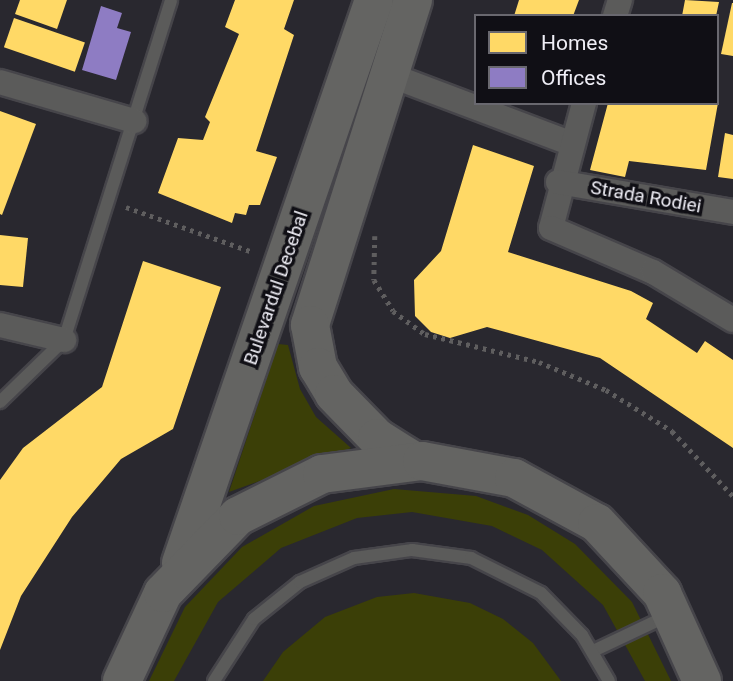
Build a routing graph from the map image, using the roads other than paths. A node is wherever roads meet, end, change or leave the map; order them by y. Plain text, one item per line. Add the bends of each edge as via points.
1 (171, 0) edge
2 (374, 0) edge
3 (413, 0) edge
4 (387, 74) junction
5 (0, 82) edge
6 (583, 105) edge
7 (134, 121) junction
8 (570, 143) junction
9 (558, 181) junction
10 (733, 212) edge
11 (733, 320) edge
12 (0, 325) edge
13 (64, 340) junction
14 (0, 402) edge
15 (414, 461) junction
16 (176, 575) junction
17 (674, 613) junction
18 (593, 651) junction
19 (122, 681) edge
20 (214, 681) edge
21 (609, 681) edge
22 (702, 681) edge

1 - 7 lane
2 - 16 main road, Bulevardul Decebal
3 - 4 main road, Bulevardul Decebal
4 - 8 street
4 - 15 main road, Bulevardul Decebal via 310,325 318,367 334,394 376,438
5 - 7 street
6 - 8 street
7 - 13 lane
8 - 9 street
9 - 10 street, Strada Rodiei
9 - 11 street via 549,222 557,235 653,272
12 - 13 street
13 - 14 lane
15 - 16 main road via 338,470 282,490 224,527
15 - 17 main road via 492,471 571,505 632,556
16 - 19 main road via 141,632
17 - 18 lane
17 - 22 main road
18 - 20 lane via 556,606 508,573 452,554 393,551 335,564 284,593 241,634
18 - 21 lane

